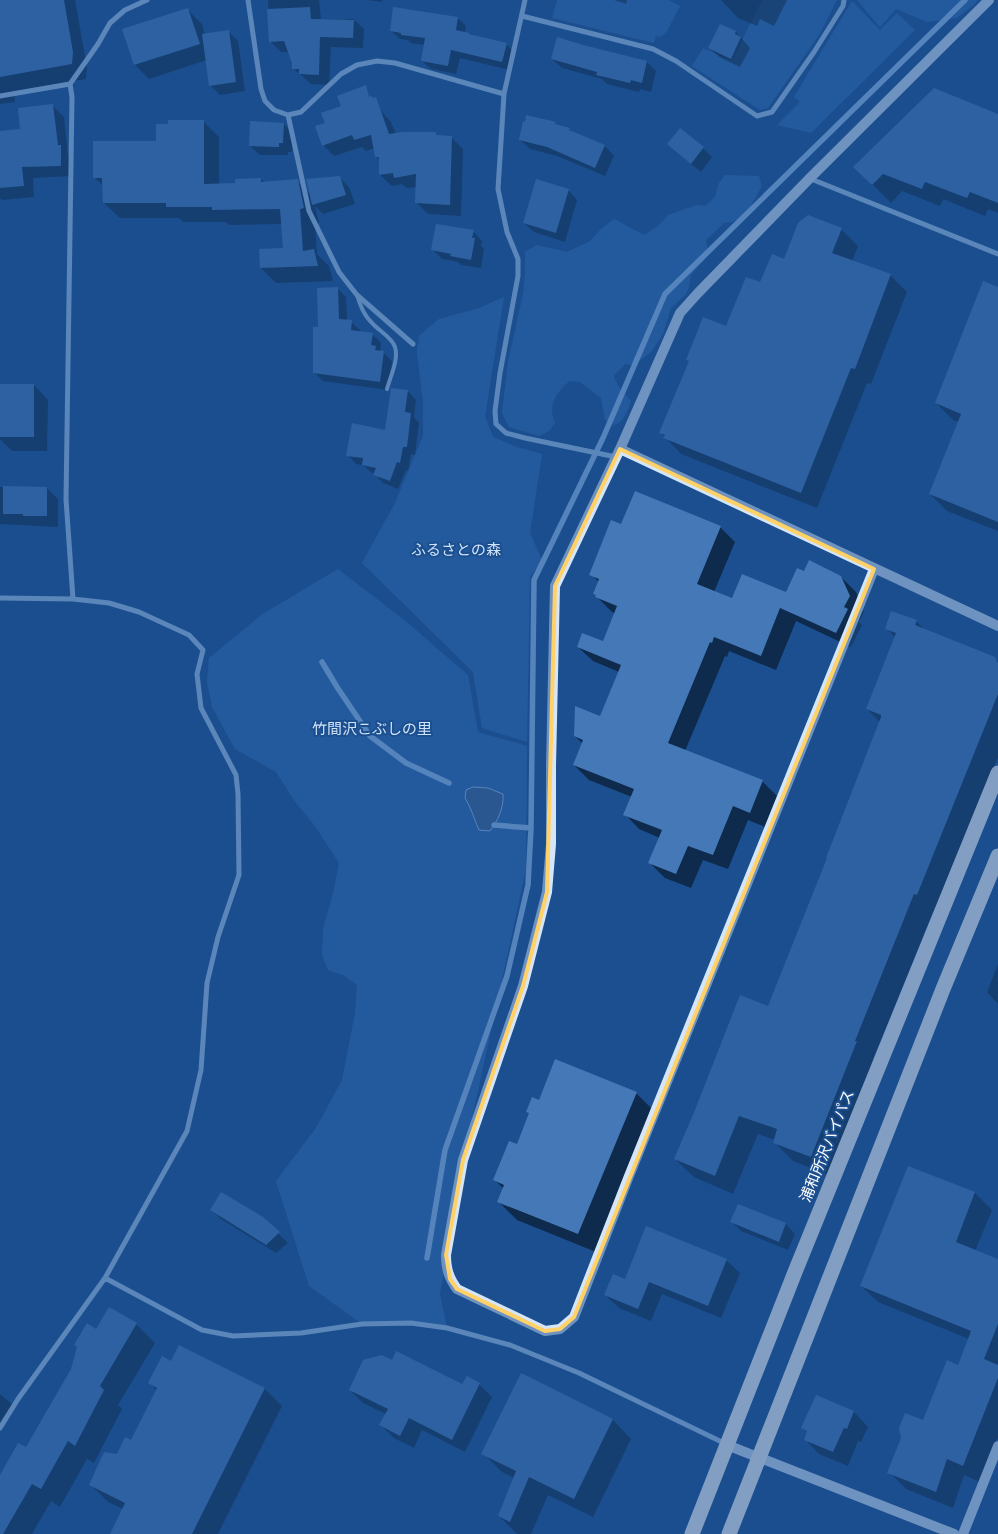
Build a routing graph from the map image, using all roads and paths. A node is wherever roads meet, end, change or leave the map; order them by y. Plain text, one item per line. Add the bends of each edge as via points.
1 (147, 0) edge
2 (248, 0) edge
3 (525, 0) edge
4 (844, 0) edge
5 (989, 0) edge
6 (522, 16) junction
7 (70, 84) junction
8 (504, 94) junction
9 (0, 96) edge
10 (288, 115) junction
11 (810, 178) junction
12 (998, 254) edge
13 (357, 295) junction
14 (413, 344) dead end
15 (387, 389) dead end
16 (614, 453) junction
17 (874, 568) junction
18 (0, 598) edge
19 (73, 599) junction
20 (998, 626) edge
21 (998, 773) edge
22 (998, 856) edge
23 (105, 1278) junction
24 (0, 1428) edge
25 (727, 1445) junction
26 (998, 1446) edge
27 (759, 1458) junction
28 (692, 1534) edge
29 (729, 1534) edge
30 (954, 1534) edge
31 (963, 1534) edge

1 - 7 street via 126,10 110,23
2 - 10 street via 261,90 265,101 274,110
3 - 6 street
4 - 6 street via 814,52 772,112 757,116 676,60 653,49
5 - 11 street
6 - 8 street
7 - 9 street
7 - 19 street via 66,500
8 - 10 street via 395,63 377,61 357,65 341,74 301,112
8 - 16 street via 498,189 507,232 518,259 518,276 500,373 496,424 506,433 525,438
10 - 13 street via 308,211 339,272
11 - 12 street
11 - 16 street via 680,313
13 - 14 street
13 - 15 lane via 362,312 395,347
16 - 17 street
16 - 17 street via 555,586 551,844 547,892 524,986 463,1160 446,1255 446,1268 457,1289 545,1331 560,1328 574,1317
17 - 20 street
18 - 19 street
19 - 23 street via 109,603 139,612 189,635 203,650 197,674 201,708 236,775 238,794 239,876 218,937 207,983 201,1070 187,1131
21 - 25 highway, 浦和所沢バイパス
22 - 27 highway
23 - 24 street
23 - 25 street via 202,1330 233,1336 301,1333 362,1324 411,1323 456,1330 510,1345 580,1373
25 - 27 street
25 - 28 highway, 浦和所沢バイパス
26 - 31 street
27 - 29 highway
27 - 30 street

